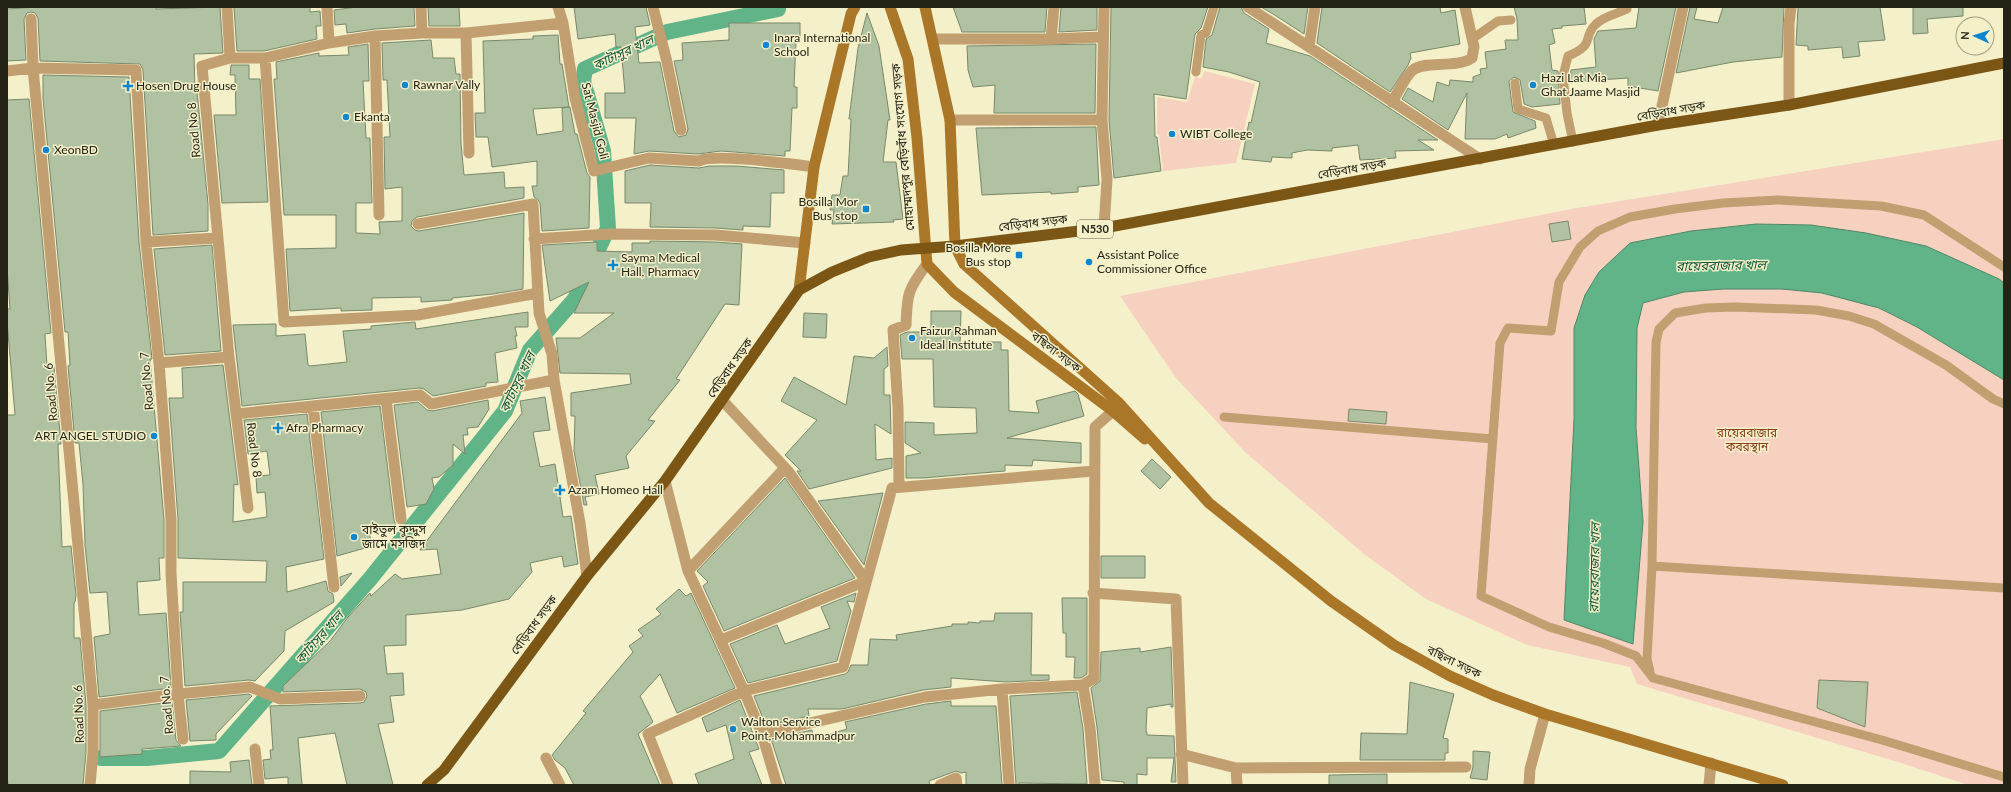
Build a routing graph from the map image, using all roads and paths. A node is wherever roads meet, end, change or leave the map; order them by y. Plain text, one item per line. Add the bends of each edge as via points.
1 (227, 7) edge
2 (326, 7) edge
3 (421, 7) edge
4 (558, 7) edge
5 (653, 7) edge
6 (855, 7) edge
7 (890, 7) edge
8 (925, 7) edge
9 (1054, 7) edge
10 (1104, 7) edge
11 (1214, 7) edge
12 (1248, 7) edge
13 (1315, 7) edge
14 (1465, 7) edge
15 (1683, 7) edge
16 (1791, 7) edge
17 (1627, 8) dead end
18 (31, 19) dead end
19 (1510, 20) dead end
20 (563, 23) junction
21 (422, 32) junction
22 (466, 33) junction
23 (375, 36) junction
24 (1103, 37) junction
25 (933, 39) junction
26 (1051, 39) junction
27 (1472, 39) junction
28 (329, 43) junction
29 (1309, 47) junction
30 (230, 58) junction
31 (265, 58) junction
32 (2004, 63) edge
33 (33, 68) junction
34 (7, 71) edge
35 (1196, 72) dead end
36 (1515, 83) dead end
37 (1392, 102) junction
38 (1789, 105) junction
39 (950, 120) junction
40 (1102, 120) junction
41 (1658, 125) junction
42 (681, 130) dead end
43 (1573, 142) junction
44 (1554, 145) junction
45 (469, 154) dead end
46 (1480, 159) junction
47 (814, 166) junction
48 (380, 215) dead end
49 (418, 224) dead end
50 (1104, 228) junction
51 (216, 238) junction
52 (534, 239) junction
53 (146, 242) junction
54 (805, 243) junction
55 (955, 246) junction
56 (925, 247) junction
57 (927, 264) junction
58 (2004, 267) edge
59 (799, 290) junction
60 (538, 293) junction
61 (229, 357) junction
62 (159, 363) junction
63 (554, 380) junction
64 (386, 399) junction
65 (723, 401) junction
66 (2004, 404) edge
67 (314, 406) junction
68 (1113, 411) junction
69 (236, 414) junction
70 (1224, 417) dead end
71 (1493, 439) junction
72 (1170, 461) junction
73 (785, 468) junction
74 (1094, 471) junction
75 (665, 481) junction
76 (899, 487) junction
77 (248, 508) dead end
78 (401, 519) dead end
79 (1652, 566) junction
80 (688, 571) junction
81 (587, 576) junction
82 (866, 582) junction
83 (334, 587) dead end
84 (2004, 588) edge
85 (1093, 593) junction
86 (721, 640) junction
87 (1652, 678) junction
88 (1083, 685) junction
89 (1002, 689) junction
90 (744, 691) junction
91 (178, 694) junction
92 (360, 696) dead end
93 (93, 705) junction
94 (1545, 714) junction
95 (762, 734) junction
96 (183, 739) dead end
97 (254, 749) dead end
98 (1181, 754) junction
99 (546, 758) dead end
100 (1711, 762) junction
101 (1236, 768) junction
102 (1466, 768) dead end
103 (2004, 777) edge
104 (90, 785) edge
105 (259, 785) edge
106 (427, 785) edge
107 (560, 785) edge
108 (668, 785) edge
109 (777, 785) edge
110 (940, 785) edge
111 (957, 785) edge
112 (1010, 785) edge
113 (1095, 785) edge
114 (1183, 785) edge
115 (1237, 785) edge
116 (1529, 785) edge
117 (1709, 785) edge
118 (1783, 785) edge

1 - 30 street
2 - 28 street
3 - 21 street
4 - 20 street, Sat Masjid Goli
5 - 42 street
6 - 47 main road via 851,14
7 - 56 main road, মোহাম্মদপুর বেড়িবাঁধ সংযোগ সড়ক via 908,59
8 - 25 main road
9 - 26 street
10 - 24 street
11 - 35 lane via 1206,33 1201,35
12 - 29 street
13 - 29 street
14 - 27 street
15 - 41 street
16 - 38 street
17 - 43 lane via 1595,25 1581,51 1568,56 1563,76
18 - 33 street, Road No. 6
19 - 27 lane via 1498,22
20 - 22 street, Road No 8
20 - 47 street, Sat Masjid Goli via 575,98 594,171 649,158 699,161 705,158
21 - 22 street, Road No 8
21 - 23 street, Road No 8
22 - 45 street
23 - 28 street, Road No 8
23 - 48 street
24 - 26 street
24 - 40 street
25 - 26 street
25 - 39 main road
27 - 37 street via 1472,58 1461,63 1413,70
28 - 31 street, Road No 8
29 - 37 street
30 - 31 street, Road No 8
30 - 51 street, Road No 8 via 202,66
31 - 60 street via 284,322 418,315
32 - 38 highway, বেড়িবাধ সড়ক / N530
33 - 34 street
33 - 53 street, Road No. 7 via 136,70
33 - 93 street, Road No. 6
36 - 44 lane via 1518,108 1546,118
37 - 46 street
38 - 41 highway, বেড়িবাধ সড়ক / N530
39 - 40 street
39 - 55 main road
40 - 50 street via 1106,179
41 - 43 highway, বেড়িবাধ সড়ক / N530
43 - 44 highway, বেড়িবাধ সড়ক / N530
44 - 46 highway, বেড়িবাধ সড়ক / N530
46 - 50 highway, বেড়িবাধ সড়ক / N530
47 - 54 main road
49 - 52 street via 532,204
50 - 55 highway, বেড়িবাধ সড়ক / N530
51 - 53 street
51 - 61 street, Road No 8
52 - 54 street via 610,234 716,235
52 - 60 street
53 - 62 street, Road No. 7
54 - 59 main road
55 - 56 highway, বেড়িবাধ সড়ক / N530
55 - 72 main road, বছিলা সড়ক via 964,264 1118,402
56 - 57 main road, মোহাম্মদপুর বেড়িবাঁধ সংযোগ সড়ক
56 - 59 highway, বেড়িবাধ সড়ক / N530 via 869,257 832,272
57 - 68 main road, বছিলা সড়ক via 954,292
57 - 76 street via 914,281 906,298 906,324 893,330 898,408
58 - 71 lane via 1924,215 1881,206 1778,200 1723,203 1630,217 1598,231 1580,247 1559,282 1551,331 1508,328 1500,343
59 - 65 highway, বেড়িবাধ সড়ক / N530
60 - 63 street via 539,313 552,354
61 - 62 street
61 - 69 street, Road No 8
62 - 91 street, Road No. 7 via 171,520 171,573
63 - 64 street via 431,404 420,395
63 - 81 street
64 - 67 street
64 - 78 street
65 - 73 street
65 - 75 highway, বেড়িবাধ সড়ক / N530
66 - 79 lane via 1993,399 1946,364 1874,324 1849,316 1779,307 1706,308 1675,313 1659,329 1656,342
67 - 69 street
67 - 83 street
68 - 72 main road, বছিলা সড়ক
68 - 74 street via 1095,427
69 - 77 street, Road No 8
70 - 71 lane
71 - 87 lane via 1481,596 1549,626 1636,656
72 - 94 main road, বছিলা সড়ক via 1209,503 1331,601 1394,645 1450,676
73 - 80 street
73 - 82 street
74 - 76 street
74 - 85 street
75 - 80 street
75 - 81 highway, বেড়িবাধ সড়ক / N530
76 - 82 street via 892,488
79 - 84 lane
79 - 87 lane via 1647,659
80 - 86 street
81 - 106 highway, বেড়িবাধ সড়ক / N530 via 444,770
82 - 86 street
82 - 90 street via 843,667
85 - 88 street via 1094,678
85 - 98 street via 1176,599
86 - 90 street
87 - 103 lane via 1882,740
88 - 89 street
88 - 113 street
89 - 95 street via 925,697
89 - 112 street
90 - 95 street
90 - 108 street via 648,734
91 - 92 street via 250,687 280,699
91 - 93 street
91 - 96 street, Road No. 7
93 - 104 street, Road No. 6
94 - 100 main road, বছিলা সড়ক
94 - 116 street via 1530,769
95 - 109 street
97 - 105 street
98 - 101 street
98 - 114 street
99 - 107 street
100 - 117 street
100 - 118 main road, বছিলা সড়ক
101 - 102 street
101 - 115 street
110 - 111 street via 956,778

